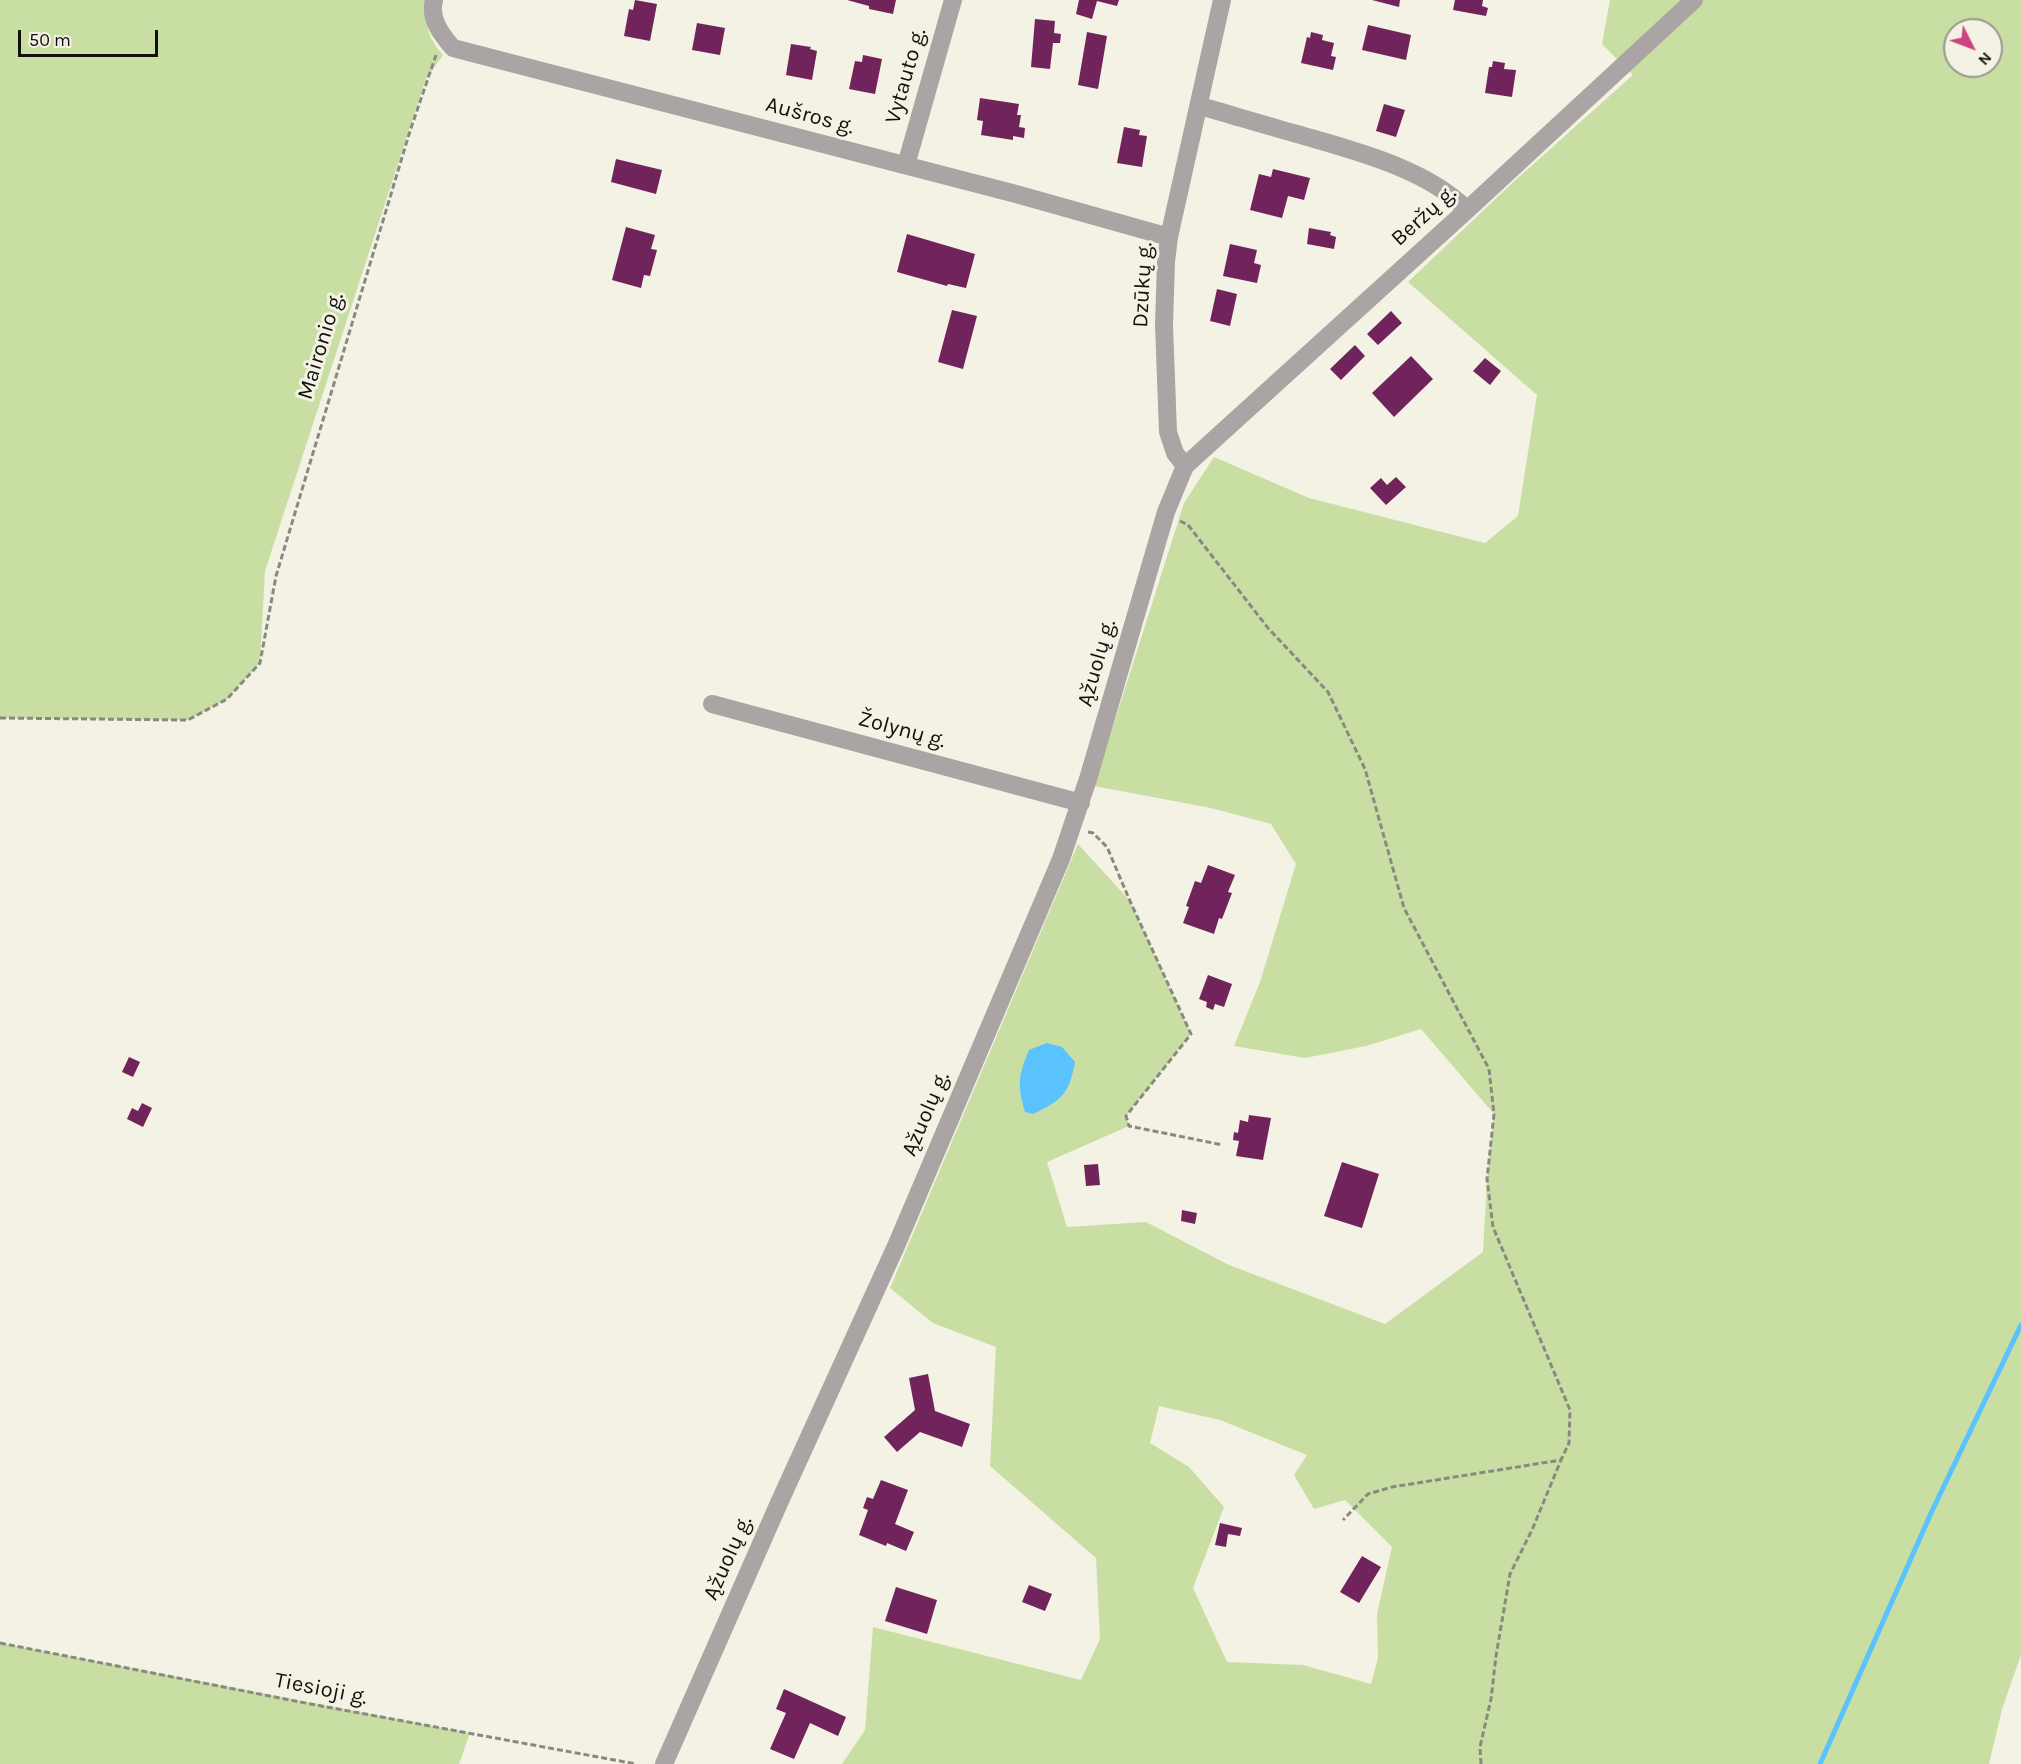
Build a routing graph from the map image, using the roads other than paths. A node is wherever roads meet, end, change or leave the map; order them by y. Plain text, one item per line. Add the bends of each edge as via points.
1 (434, 0) edge
2 (953, 0) edge
3 (1222, 0) edge
4 (1694, 0) edge
5 (1200, 106) junction
6 (906, 165) junction
7 (1467, 210) junction
8 (1169, 237) junction
9 (1185, 466) junction
10 (712, 704) dead end
11 (1081, 803) junction
12 (664, 1764) edge

1 - 6 street, Aušros g. via 435,24 453,48
2 - 6 street, Vytauto g.
3 - 5 street, Dzūkų g.
4 - 7 street, Beržų g.
5 - 7 street via 1394,166 1442,189
5 - 8 street, Dzūkų g.
6 - 8 street, Aušros g.
7 - 9 street, Beržų g.
8 - 9 street, Dzūkų g. via 1164,325 1168,432 1175,453
9 - 11 street, Ąžuolų g. via 1166,512
10 - 11 street, Žolynų g.
11 - 12 street, Ąžuolų g. via 896,1246

